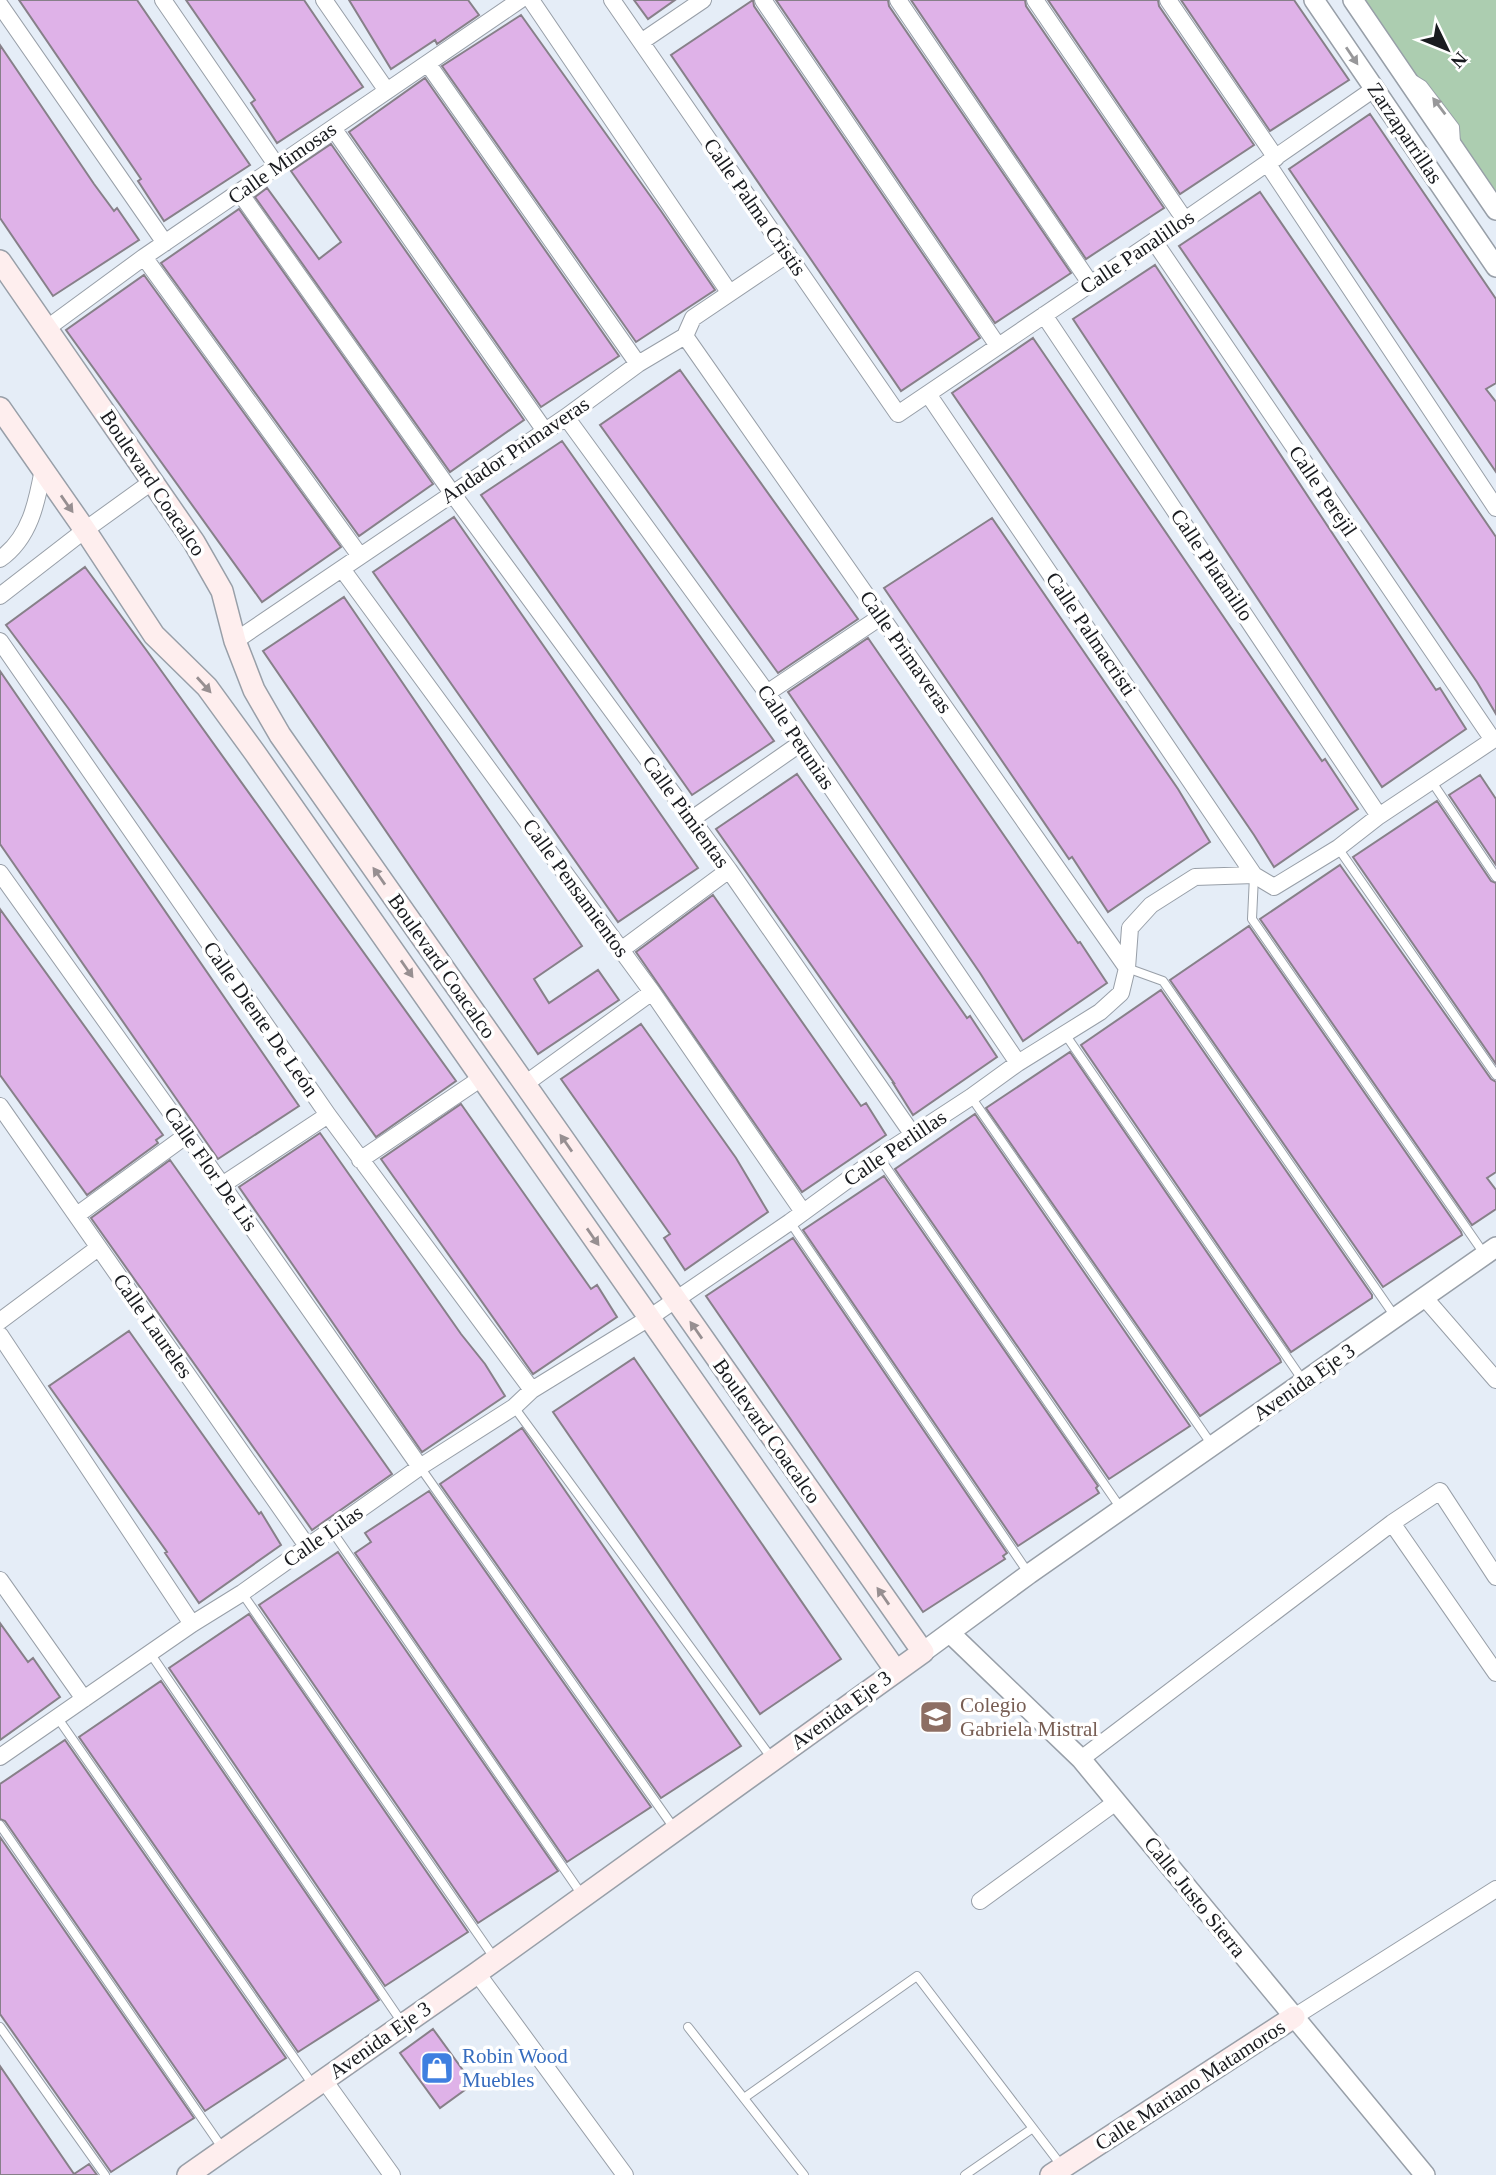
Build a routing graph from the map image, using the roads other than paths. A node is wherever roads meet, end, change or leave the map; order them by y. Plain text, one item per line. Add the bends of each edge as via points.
1 (163, 0) edge
2 (324, 0) edge
3 (520, 0) edge
4 (531, 0) edge
5 (612, 0) edge
6 (703, 0) edge
7 (763, 0) edge
8 (898, 0) edge
9 (1035, 0) edge
10 (1168, 0) edge
11 (1314, 0) edge
12 (1353, 0) edge
13 (0, 5) edge
14 (494, 7) edge
15 (641, 42) junction
16 (428, 64) junction
17 (1374, 89) junction
18 (387, 92) junction
19 (333, 128) junction
20 (1271, 160) junction
21 (277, 166) junction
22 (240, 193) junction
23 (1496, 210) edge
24 (1185, 220) junction
25 (1154, 242) junction
26 (165, 243) junction
27 (788, 254) junction
28 (144, 257) junction
29 (0, 261) edge
30 (1496, 267) edge
31 (1090, 283) junction
32 (729, 292) junction
33 (1044, 314) junction
34 (46, 329) junction
35 (685, 336) junction
36 (998, 346) junction
37 (638, 364) junction
38 (928, 394) junction
39 (0, 408) edge
40 (898, 414) joint
41 (566, 417) junction
42 (545, 430) junction
43 (43, 469) junction
44 (153, 481) junction
45 (453, 494) junction
46 (1496, 508) edge
47 (85, 530) junction
48 (360, 556) junction
49 (0, 559) edge
50 (342, 569) junction
51 (0, 596) edge
52 (882, 616) junction
53 (0, 641) edge
54 (235, 641) junction
55 (767, 693) junction
56 (1495, 739) edge
57 (801, 743) junction
58 (1432, 782) junction
59 (1379, 816) junction
60 (692, 819) junction
61 (1338, 848) junction
62 (729, 870) junction
63 (0, 873) edge
64 (1254, 875) junction
65 (1496, 877) edge
66 (621, 950) junction
67 (1127, 968) junction
68 (652, 992) junction
69 (1065, 1034) junction
70 (1018, 1063) junction
71 (1496, 1075) edge
72 (483, 1077) junction
73 (525, 1084) junction
74 (971, 1097) junction
75 (0, 1105) edge
76 (328, 1115) junction
77 (187, 1135) junction
78 (913, 1135) junction
79 (879, 1157) junction
80 (360, 1160) junction
81 (222, 1185) junction
82 (77, 1215) junction
83 (796, 1217) junction
84 (98, 1248) junction
85 (1491, 1251) edge
86 (1424, 1297) junction
87 (675, 1300) junction
88 (649, 1318) junction
89 (1396, 1318) junction
90 (0, 1321) edge
91 (0, 1335) edge
92 (1496, 1380) edge
93 (1304, 1382) junction
94 (532, 1390) junction
95 (514, 1407) junction
96 (1212, 1446) junction
97 (420, 1467) junction
98 (1122, 1510) junction
99 (1392, 1523) junction
100 (332, 1531) junction
101 (307, 1546) junction
102 (1029, 1574) junction
103 (1496, 1577) edge
104 (0, 1580) edge
105 (242, 1593) junction
106 (192, 1624) junction
107 (950, 1633) junction
108 (923, 1651) junction
109 (150, 1653) junction
110 (896, 1671) junction
111 (1496, 1674) edge
112 (84, 1699) junction
113 (57, 1717) junction
114 (0, 1757) edge
115 (1081, 1759) junction
116 (773, 1760) junction
117 (1116, 1802) junction
118 (0, 1825) edge
119 (676, 1830) junction
120 (1496, 1889) edge
121 (583, 1897) junction
122 (980, 1901) dead end
123 (495, 1959) junction
124 (477, 1973) junction
125 (1294, 2017) junction
126 (403, 2024) junction
127 (0, 2027) edge
128 (688, 2028) dead end
129 (319, 2084) junction
130 (744, 2098) junction
131 (1033, 2128) junction
132 (223, 2149) junction
133 (201, 2171) edge
134 (1057, 2171) edge
135 (105, 2175) edge
136 (392, 2175) edge
137 (625, 2175) edge
138 (804, 2175) edge
139 (965, 2175) edge
140 (1425, 2175) edge

1 - 21 street
2 - 18 street
3 - 14 street, Calle Mimosas
4 - 32 street
5 - 15 street, Calle Palma Cristis
6 - 15 street
7 - 36 street
8 - 31 street
9 - 24 street
10 - 20 street
11 -> 17 street, Zarzaparrillas
23 -> 12 street, Zarzaparrillas
13 - 26 street
14 - 16 street, Calle Mimosas
15 - 27 street, Calle Palma Cristis
16 - 18 street, Calle Mimosas
16 - 37 street
17 - 20 street, Calle Panalillos
17 - 30 street, Zarzaparrillas
18 - 19 street, Calle Mimosas
19 - 21 street, Calle Mimosas
19 - 42 street
20 - 24 street, Calle Panalillos
20 - 46 street
21 - 22 street, Calle Mimosas
22 - 26 street, Calle Mimosas
22 - 45 street, Calle Pimientas
24 - 25 street, Calle Panalillos
25 - 31 street, Calle Panalillos
25 - 56 street, Calle Perejil
26 - 28 street, Calle Mimosas
27 - 32 street, Andador Primaveras
27 - 40 street, Calle Palma Cristis
28 - 34 street, Calle Mimosas
28 - 48 street
29 - 34 main road, Boulevard Coacalco
31 - 33 street, Calle Panalillos
32 - 35 street, Andador Primaveras via 693,318
33 - 36 street, Calle Panalillos
33 - 59 street, Calle Platanillo
34 - 44 main road, Boulevard Coacalco
35 - 37 street, Andador Primaveras
35 - 52 street, Calle Primaveras
36 - 38 street, Calle Panalillos
37 - 41 street, Andador Primaveras
38 - 40 street, Calle Panalillos
38 - 64 street, Calle Palmacristi
39 - 43 main road, Boulevard Coacalco
41 - 42 street, Andador Primaveras
41 - 55 street, Calle Petunias
42 - 45 street, Andador Primaveras
43 -> 47 main road, Boulevard Coacalco
43 - 49 street via 37,505 25,531
44 - 47 street
44 - 54 main road, Boulevard Coacalco via 222,591
45 - 48 street, Andador Primaveras
45 - 60 street, Calle Pimientas
47 - 51 street
47 -> 72 main road, Boulevard Coacalco via 154,635 225,711
48 - 50 street, Andador Primaveras
50 - 54 street, Andador Primaveras
50 - 66 street, Calle Pensamientos
52 - 55 street
52 - 67 street, Calle Primaveras
53 - 76 street, Calle Diente De León
73 -> 54 main road, Boulevard Coacalco via 280,735 254,690
55 - 57 street, Calle Petunias
56 - 58 street
57 - 60 street
57 - 70 street, Calle Petunias
58 - 59 street
58 - 65 lane
59 - 61 street
60 - 62 street, Calle Pimientas
61 - 64 street, Calle Perlillas via 1274,887
61 - 71 lane
62 - 66 street
62 - 78 street, Calle Pimientas
63 - 77 street, Calle Flor De Lis
64 - 67 street, Calle Perlillas via 1195,877 1151,905 1130,928
64 - 85 lane via 1252,919
66 - 68 street, Calle Pensamientos
67 - 69 street, Calle Perlillas via 1121,993
67 - 89 lane via 1163,981
68 - 73 street
68 - 83 street, Calle Pensamientos
69 - 70 street, Calle Perlillas
69 - 93 lane
70 - 74 street, Calle Perlillas
72 - 80 street
72 -> 88 main road, Boulevard Coacalco
87 -> 73 main road, Boulevard Coacalco
74 - 78 street, Calle Perlillas
74 - 96 lane
75 - 82 street, Calle Laureles
76 - 80 street, Calle Diente De León
76 - 81 street
77 - 81 street, Calle Flor De Lis
77 - 82 street
78 - 79 street, Calle Perlillas
79 - 83 street, Calle Perlillas
79 - 98 lane
80 - 94 street, Calle Diente De León
81 - 97 street, Calle Flor De Lis
82 - 84 street, Calle Laureles
83 - 87 street, Calle Perlillas
83 - 102 lane
84 - 90 street
84 - 101 street, Calle Laureles
85 - 86 street, Avenida Eje 3
86 - 89 street, Avenida Eje 3
86 - 92 street
87 - 88 street, Calle Perlillas
108 -> 87 main road, Boulevard Coacalco
88 - 94 street, Calle Lilas
88 - 110 main road, Boulevard Coacalco
89 - 93 street, Avenida Eje 3
91 - 106 street
93 - 96 street, Avenida Eje 3
94 - 95 street, Calle Lilas
95 - 97 street, Calle Lilas
95 - 116 lane
96 - 98 street, Avenida Eje 3
97 - 100 street, Calle Lilas
97 - 119 lane
98 - 102 street, Avenida Eje 3
99 - 103 street via 1440,1491
99 - 111 street
99 - 115 street
100 - 101 street, Calle Lilas
100 - 121 lane
101 - 105 street, Calle Lilas
102 - 107 street, Avenida Eje 3
104 - 112 street
105 - 106 street, Calle Lilas
105 - 123 lane
106 - 109 street, Calle Lilas
107 - 108 street, Avenida Eje 3
107 - 115 street, Calle Justo Sierra
108 - 110 main road, Avenida Eje 3
109 - 112 street, Calle Lilas
109 - 126 lane
110 - 116 main road, Avenida Eje 3
112 - 113 street, Calle Lilas
113 - 114 street, Calle Lilas
113 - 129 lane
115 - 117 street, Calle Justo Sierra
116 - 119 main road, Avenida Eje 3
117 - 122 street
117 - 125 street, Calle Justo Sierra
118 - 132 lane
119 - 121 main road, Avenida Eje 3
120 - 125 street
121 - 123 main road, Avenida Eje 3
123 - 124 main road, Avenida Eje 3
124 - 126 main road, Avenida Eje 3
124 - 137 street
125 - 134 main road, Calle Mariano Matamoros
125 - 140 street, Calle Justo Sierra
126 - 129 main road, Avenida Eje 3
127 - 135 lane
128 - 130 lane
129 - 132 main road, Avenida Eje 3
129 - 136 street
130 - 131 lane via 917,1976
130 - 138 lane
131 - 134 lane
131 - 139 lane
132 - 133 main road, Avenida Eje 3

